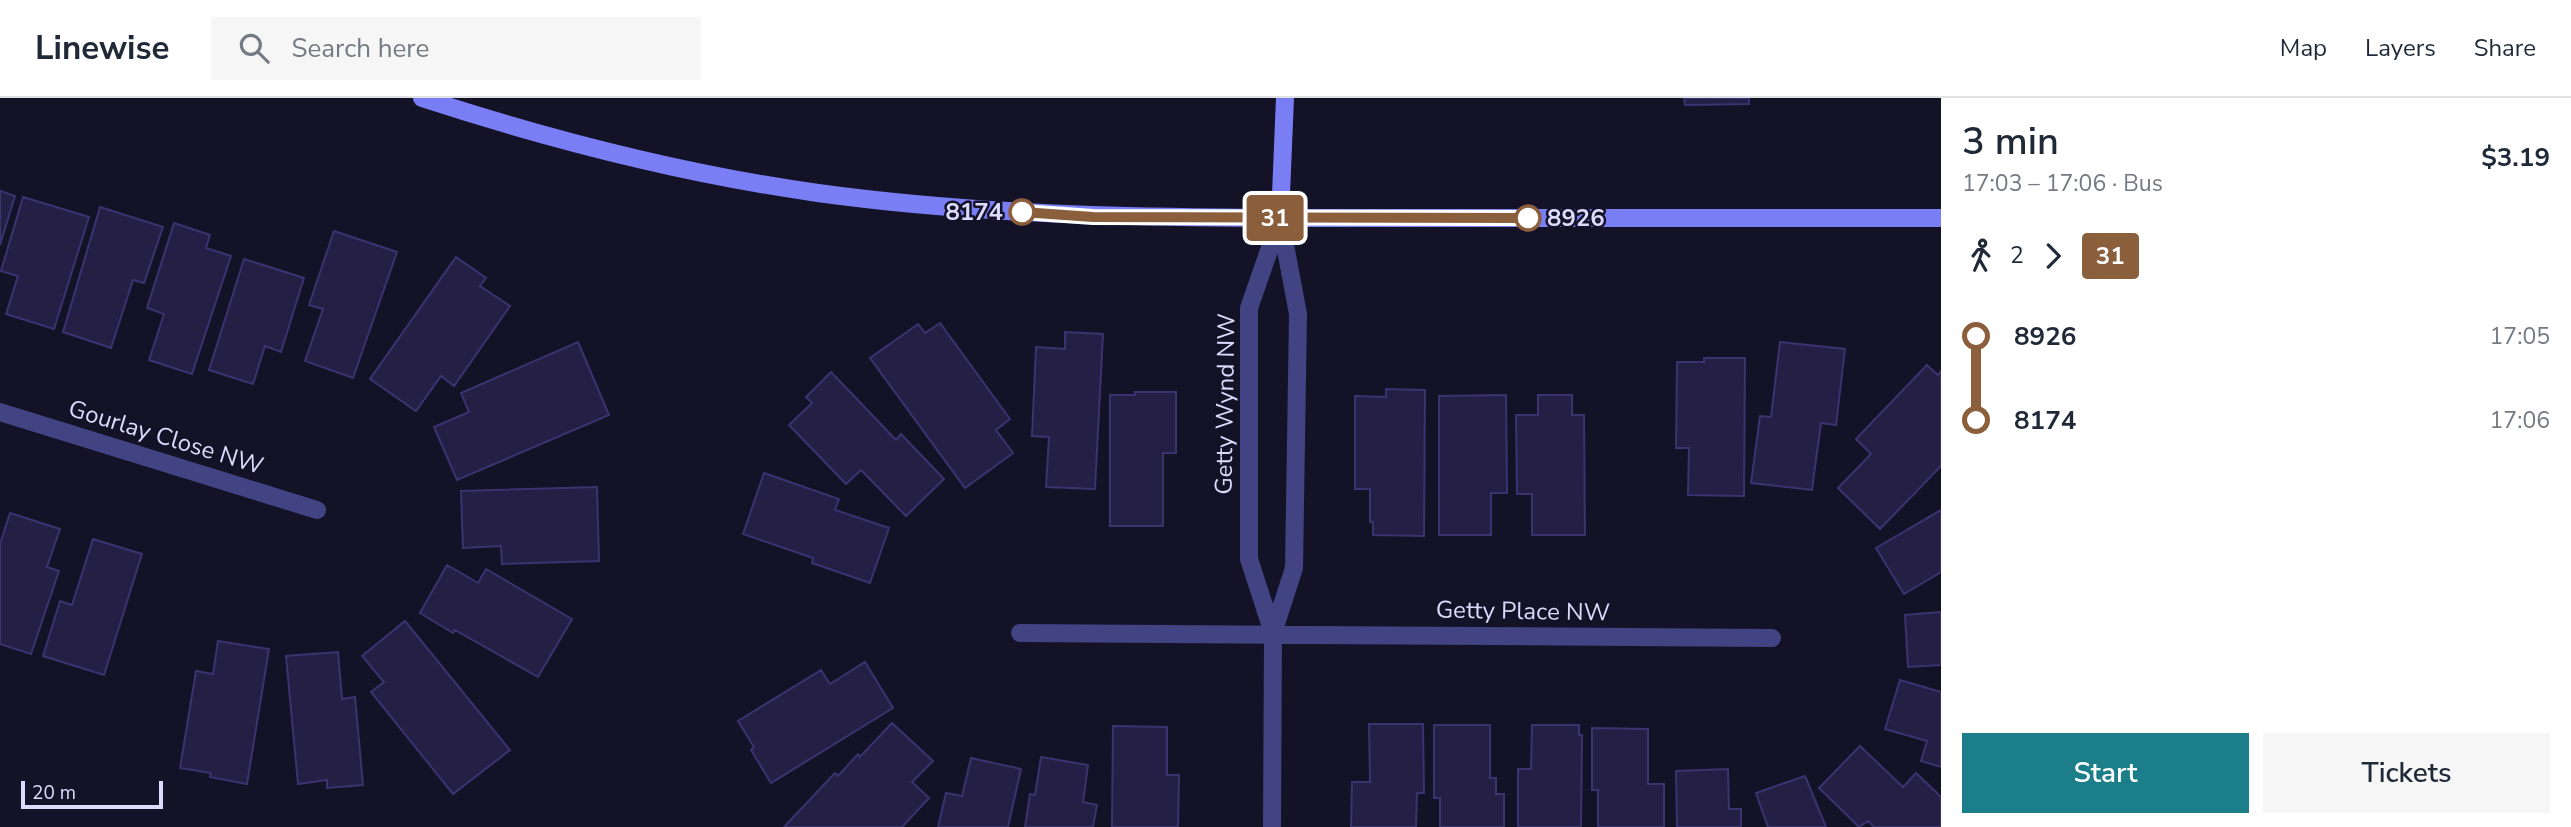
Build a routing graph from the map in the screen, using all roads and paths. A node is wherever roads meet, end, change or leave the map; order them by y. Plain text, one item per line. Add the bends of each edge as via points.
1 (422, 98) edge
2 (1285, 98) edge
3 (1280, 218) junction
4 (1941, 218) edge
5 (0, 412) edge
6 (317, 510) dead end
7 (1020, 633) dead end
8 (1273, 633) junction
9 (1772, 638) dead end
10 (1272, 827) edge

1 - 3 street via 619,155 817,192 1093,217
2 - 3 street
3 - 4 street
3 - 8 street, Getty Wynd NW via 1298,314 1294,568
3 - 8 street, Getty Wynd NW via 1249,308 1249,559
5 - 6 street, Gourlay Close NW
7 - 8 street
8 - 9 street, Getty Place NW
8 - 10 street, Getty Wynd NW

